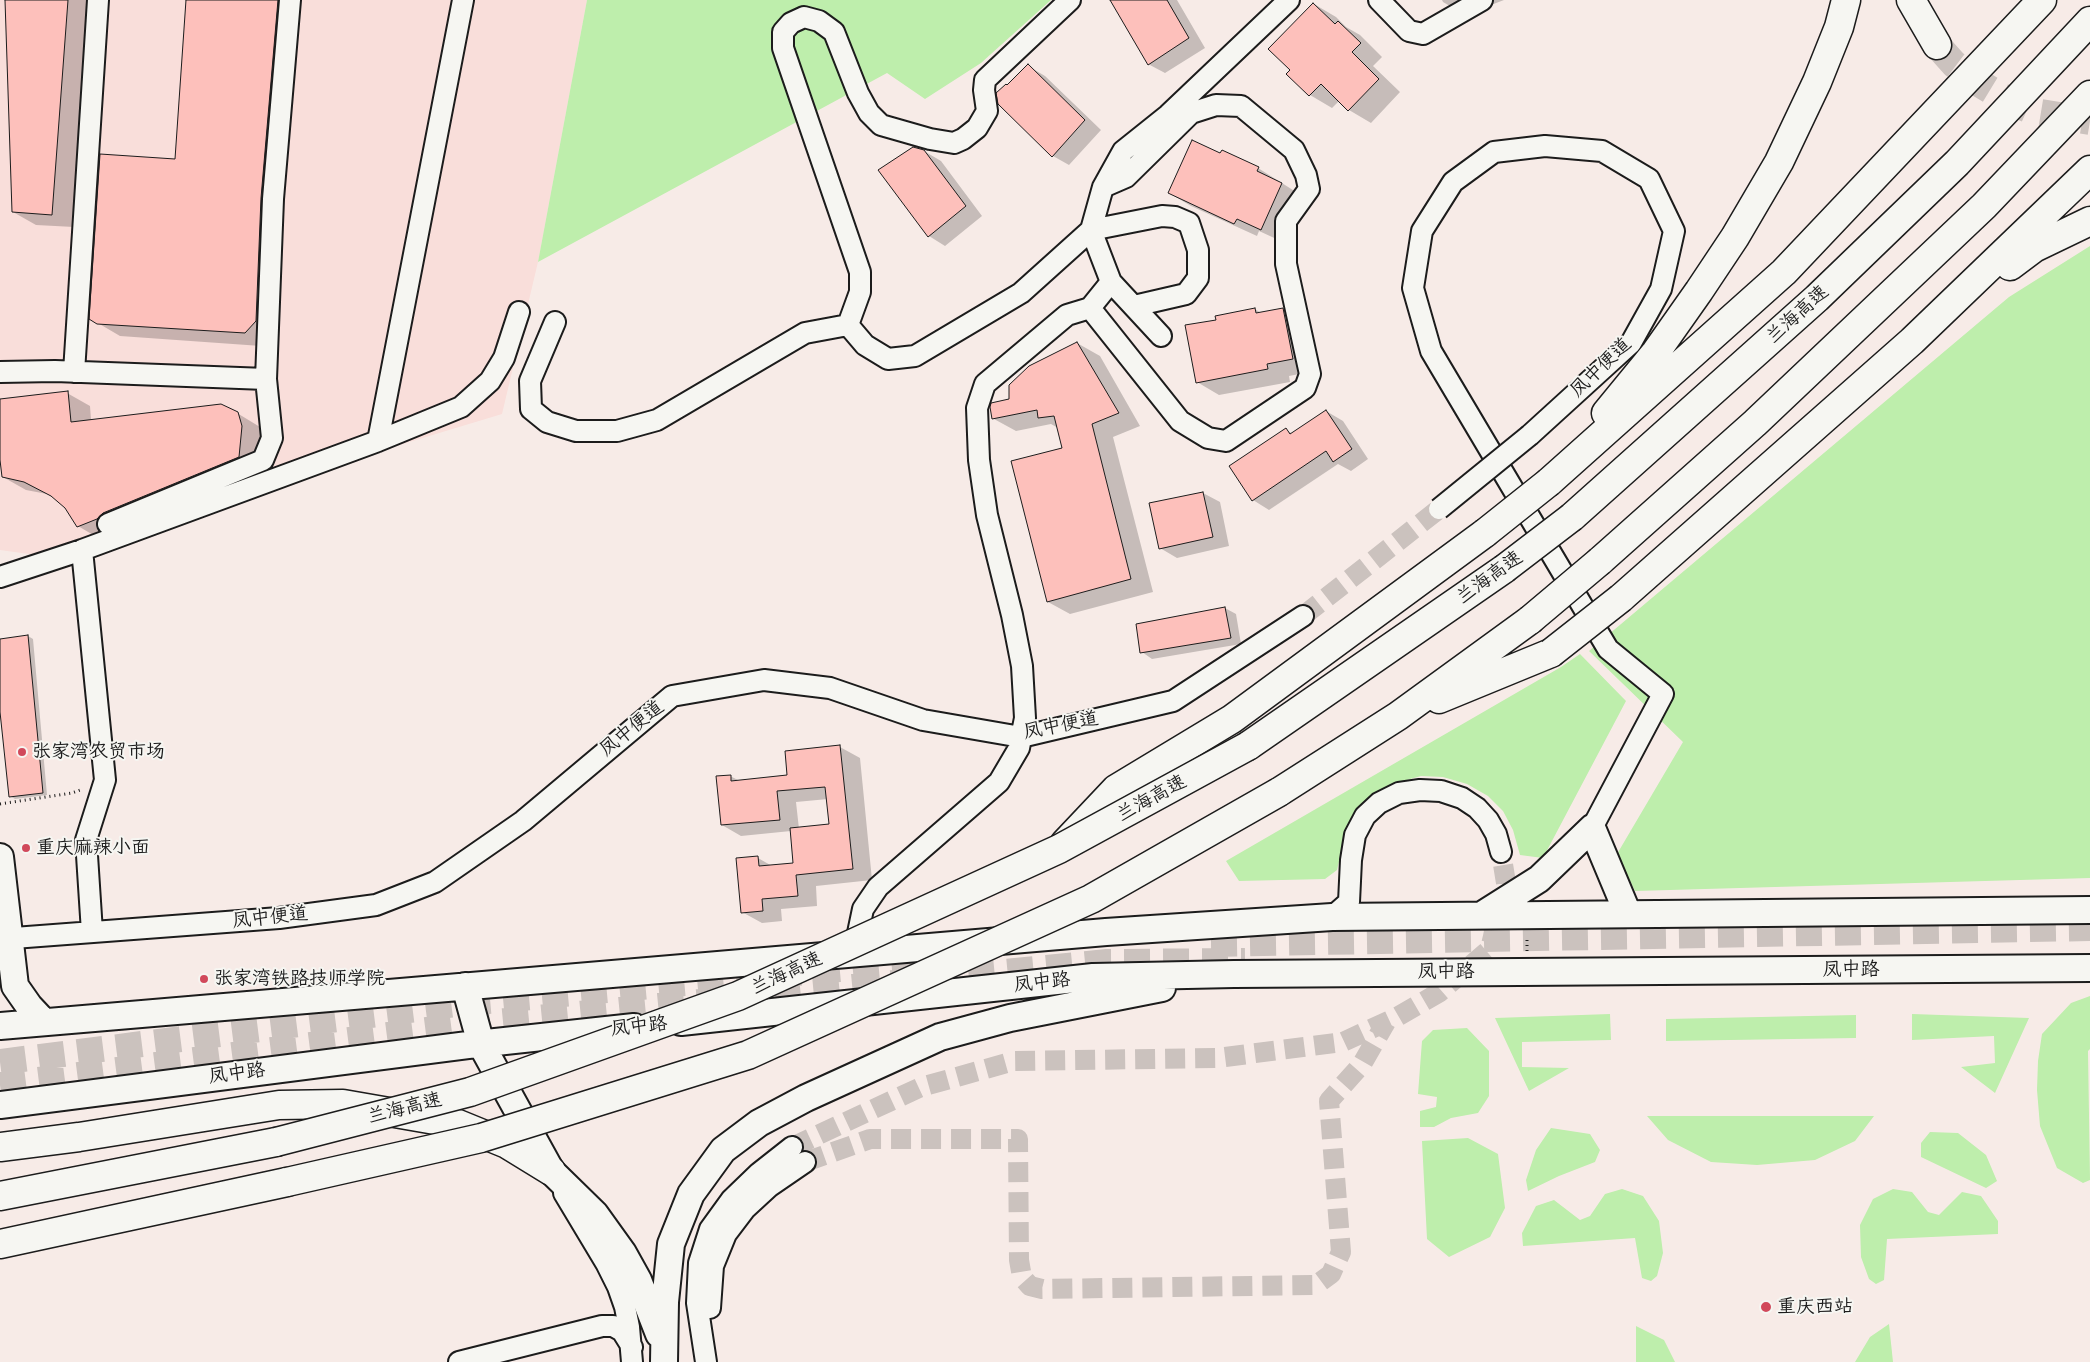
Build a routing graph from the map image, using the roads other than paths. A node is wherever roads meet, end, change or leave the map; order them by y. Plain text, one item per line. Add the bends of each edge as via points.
1 (98, 0) edge
2 (290, 0) edge
3 (463, 0) edge
4 (1070, 0) edge
5 (1289, 0) edge
6 (1379, 0) edge
7 (1482, 0) edge
8 (1846, 0) edge
9 (1912, 0) edge
10 (2042, 0) edge
11 (2090, 20) edge
12 (1937, 45) tunnel mouth
13 (2090, 95) edge
14 (2090, 170) edge
15 (1103, 187) junction
16 (2090, 221) edge
17 (1091, 230) junction
18 (1111, 282) junction
19 (1134, 306) junction
20 (1090, 308) junction
21 (519, 312) dead end
22 (555, 322) dead end
23 (848, 325) junction
24 (1161, 336) dead end
25 (1912, 341) junction
26 (0, 372) edge
27 (74, 372) junction
28 (266, 379) junction
29 (378, 441) junction
30 (1549, 482) junction
31 (1439, 509) tunnel mouth
32 (108, 524) dead end
33 (82, 550) junction
34 (0, 577) edge
35 (1303, 616) tunnel mouth
36 (1398, 716) junction
37 (1021, 737) junction
38 (1592, 828) junction
39 (1060, 849) junction
40 (1501, 852) tunnel mouth
41 (0, 857) edge
42 (2090, 910) edge
43 (1628, 914) junction
44 (1482, 915) junction
45 (1332, 917) junction
46 (92, 932) junction
47 (5, 939) edge
48 (854, 954) junction
49 (2090, 968) edge
50 (1234, 974) junction
51 (464, 986) junction
52 (43, 1021) junction
53 (0, 1026) edge
54 (481, 1044) junction
55 (0, 1105) edge
56 (0, 1147) edge
57 (798, 1154) tunnel mouth
58 (550, 1171) junction
59 (0, 1196) edge
60 (0, 1244) edge
61 (632, 1354) edge
62 (666, 1357) edge
63 (459, 1362) edge
64 (708, 1362) edge

1 - 27 street
2 - 28 street via 273,199
3 - 29 street
4 - 23 street via 985,80 987,111 977,128 954,143 881,125 869,113 858,93 834,32 820,20 804,17 791,23 783,32 783,48 860,272 860,292
5 - 15 street via 1168,115 1123,151
6 - 7 street via 1409,31 1423,34
8 - 30 highway via 1818,82 1778,162 1734,237 1656,352
9 - 12 highway
10 - 30 highway via 1784,272
11 - 39 highway, 兰海高速, bridge via 1957,163 1824,291 1572,517 1504,569 1248,746
13 - 36 highway, bridge via 1984,206 1755,423 1530,620
14 - 25 highway
15 - 17 street
15 - 20 street via 1126,177 1191,113 1216,105 1241,106 1294,150 1309,190 1286,221 1286,264 1310,374 1305,388 1226,441 1208,438 1180,421
16 - 25 highway via 2034,248
17 - 18 street
17 - 19 street via 1162,216 1189,223 1198,250 1198,278 1186,294
17 - 23 street via 1021,292 915,356 888,359 865,345
18 - 19 street
18 - 20 street
19 - 24 street
20 - 37 street via 1067,315 985,384 978,408 987,515 1022,666 1025,718
21 - 29 street via 504,358 490,381 461,407
22 - 23 street via 530,381 531,409 547,422 576,431 617,431 657,420 805,333
25 - 36 highway, bridge via 1621,598 1551,653
26 - 27 street
27 - 28 street
28 - 32 street via 272,438 263,460
29 - 33 street
30 - 39 highway, bridge via 1485,533 1232,719 1116,789
31 - 38 street, 凤中便道, bridge via 1530,435 1631,343 1661,289 1674,231 1649,179 1602,151 1545,146 1494,152 1453,182 1422,231 1413,288 1431,351 1478,433 1608,649 1663,694
33 - 34 street
33 - 46 street via 105,780 86,840
35 - 37 street, 凤中便道 via 1174,701
36 - 60 highway, bridge via 1278,792 1091,899 748,1055 481,1138
37 - 46 street, 凤中便道 via 923,720 830,688 764,680 672,696 523,821 435,882 376,905 279,918
37 - 48 street via 1019,748 999,782 878,886 863,909
38 - 43 main road
38 - 44 main road via 1539,879
39 - 59 highway, 兰海高速, bridge via 738,996 470,1092 276,1142
40 - 45 street via 1488,820 1462,798 1441,791 1399,793 1378,803 1365,816 1355,835 1349,902
41 - 47 main road
42 - 43 main road
43 - 44 main road
44 - 45 main road
45 - 48 main road
46 - 47 street, 凤中便道
47 - 52 main road via 15,986
48 - 51 main road
49 - 50 main road, 凤中路
50 - 54 main road, 凤中路 via 1093,977
50 - 62 main road via 1010,1018 940,1037 759,1123 723,1150 691,1194 672,1244 665,1302
51 - 52 main road
51 - 54 main road
52 - 53 main road
54 - 55 main road, 凤中路
54 - 58 main road
56 - 58 highway via 278,1105 343,1104 458,1124 507,1144
57 - 64 street via 759,1173 731,1200 710,1229 699,1263 697,1303
58 - 61 street via 618,1287 625,1307
58 - 62 main road via 595,1214 623,1253 638,1280
61 - 63 street via 622,1331 613,1326 602,1326

